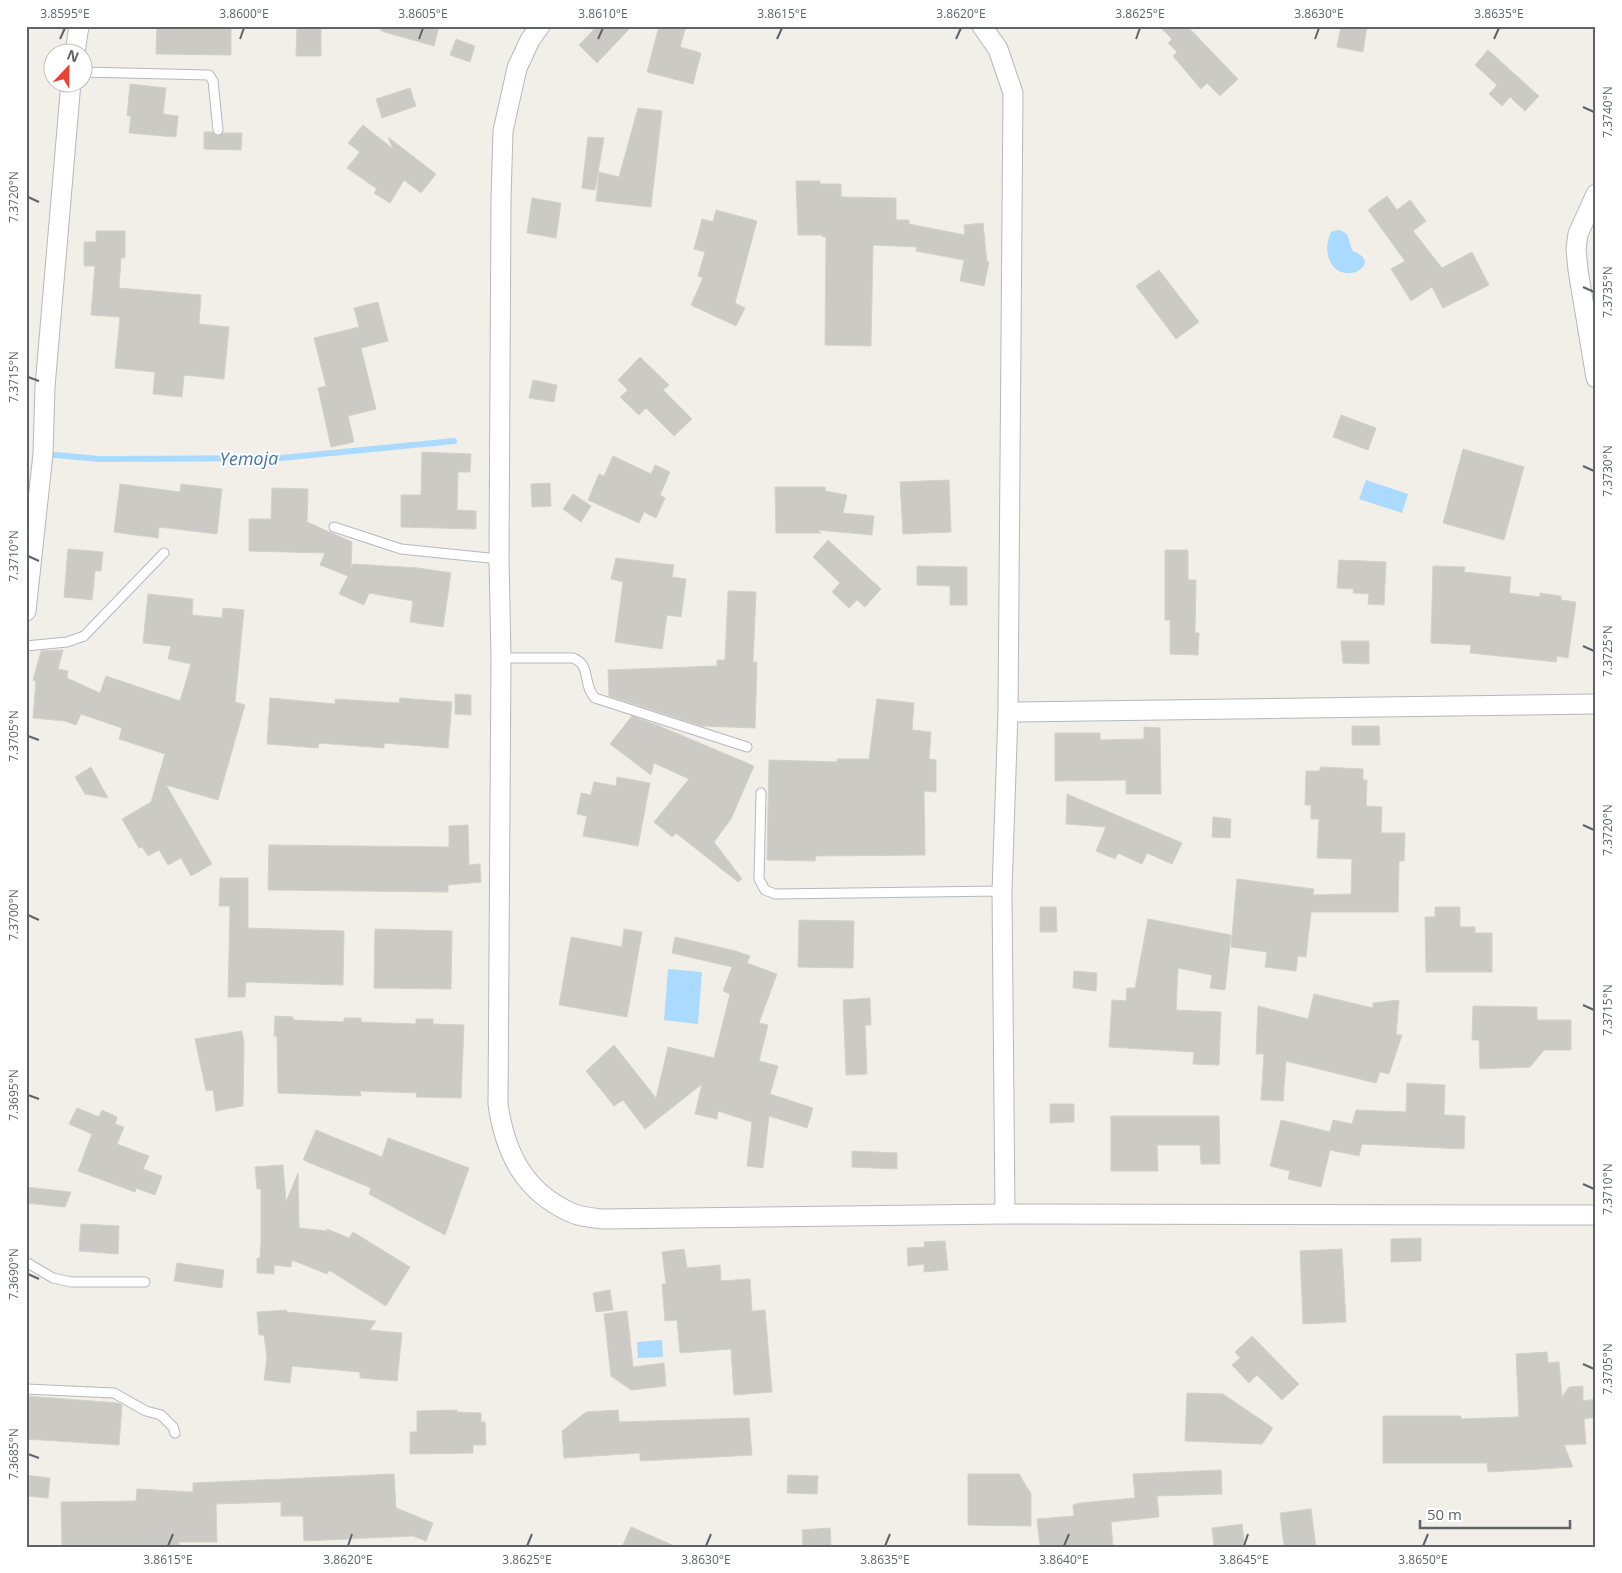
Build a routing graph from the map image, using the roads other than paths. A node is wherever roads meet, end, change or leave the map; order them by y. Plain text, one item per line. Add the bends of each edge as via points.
1 (79, 26) edge
2 (540, 26) edge
3 (982, 26) edge
4 (77, 42) edge
5 (92, 72) edge
6 (70, 92) edge
7 (218, 130) dead end
8 (1596, 194) edge
9 (1596, 378) edge
10 (334, 527) dead end
11 (164, 553) dead end
12 (499, 559) junction
13 (26, 611) edge
14 (26, 646) edge
15 (501, 658) junction
16 (1596, 704) edge
17 (1008, 712) junction
18 (747, 747) dead end
19 (761, 793) dead end
20 (1002, 891) junction
21 (1005, 1214) junction
22 (1596, 1215) edge
23 (26, 1262) edge
24 (145, 1282) dead end
25 (26, 1389) edge
26 (175, 1433) dead end

1 - 4 street
2 - 12 street via 517,68 503,131
3 - 17 street via 998,49 1013,93
5 - 7 lane via 209,75 213,81
6 - 13 street via 45,387 43,454
8 - 9 street via 1578,234 1576,249
10 - 12 lane via 401,549
11 - 14 lane via 84,636 67,642
12 - 15 street
15 - 18 lane via 573,658 585,667 588,691 595,698
15 - 21 street via 498,1104 508,1151 520,1171 553,1203 574,1214 603,1219
16 - 17 street
17 - 20 street
19 - 20 lane via 759,880 765,890 775,894
20 - 21 street
21 - 22 street
23 - 24 lane via 53,1278 71,1282
25 - 26 lane via 114,1393 146,1411 161,1415

